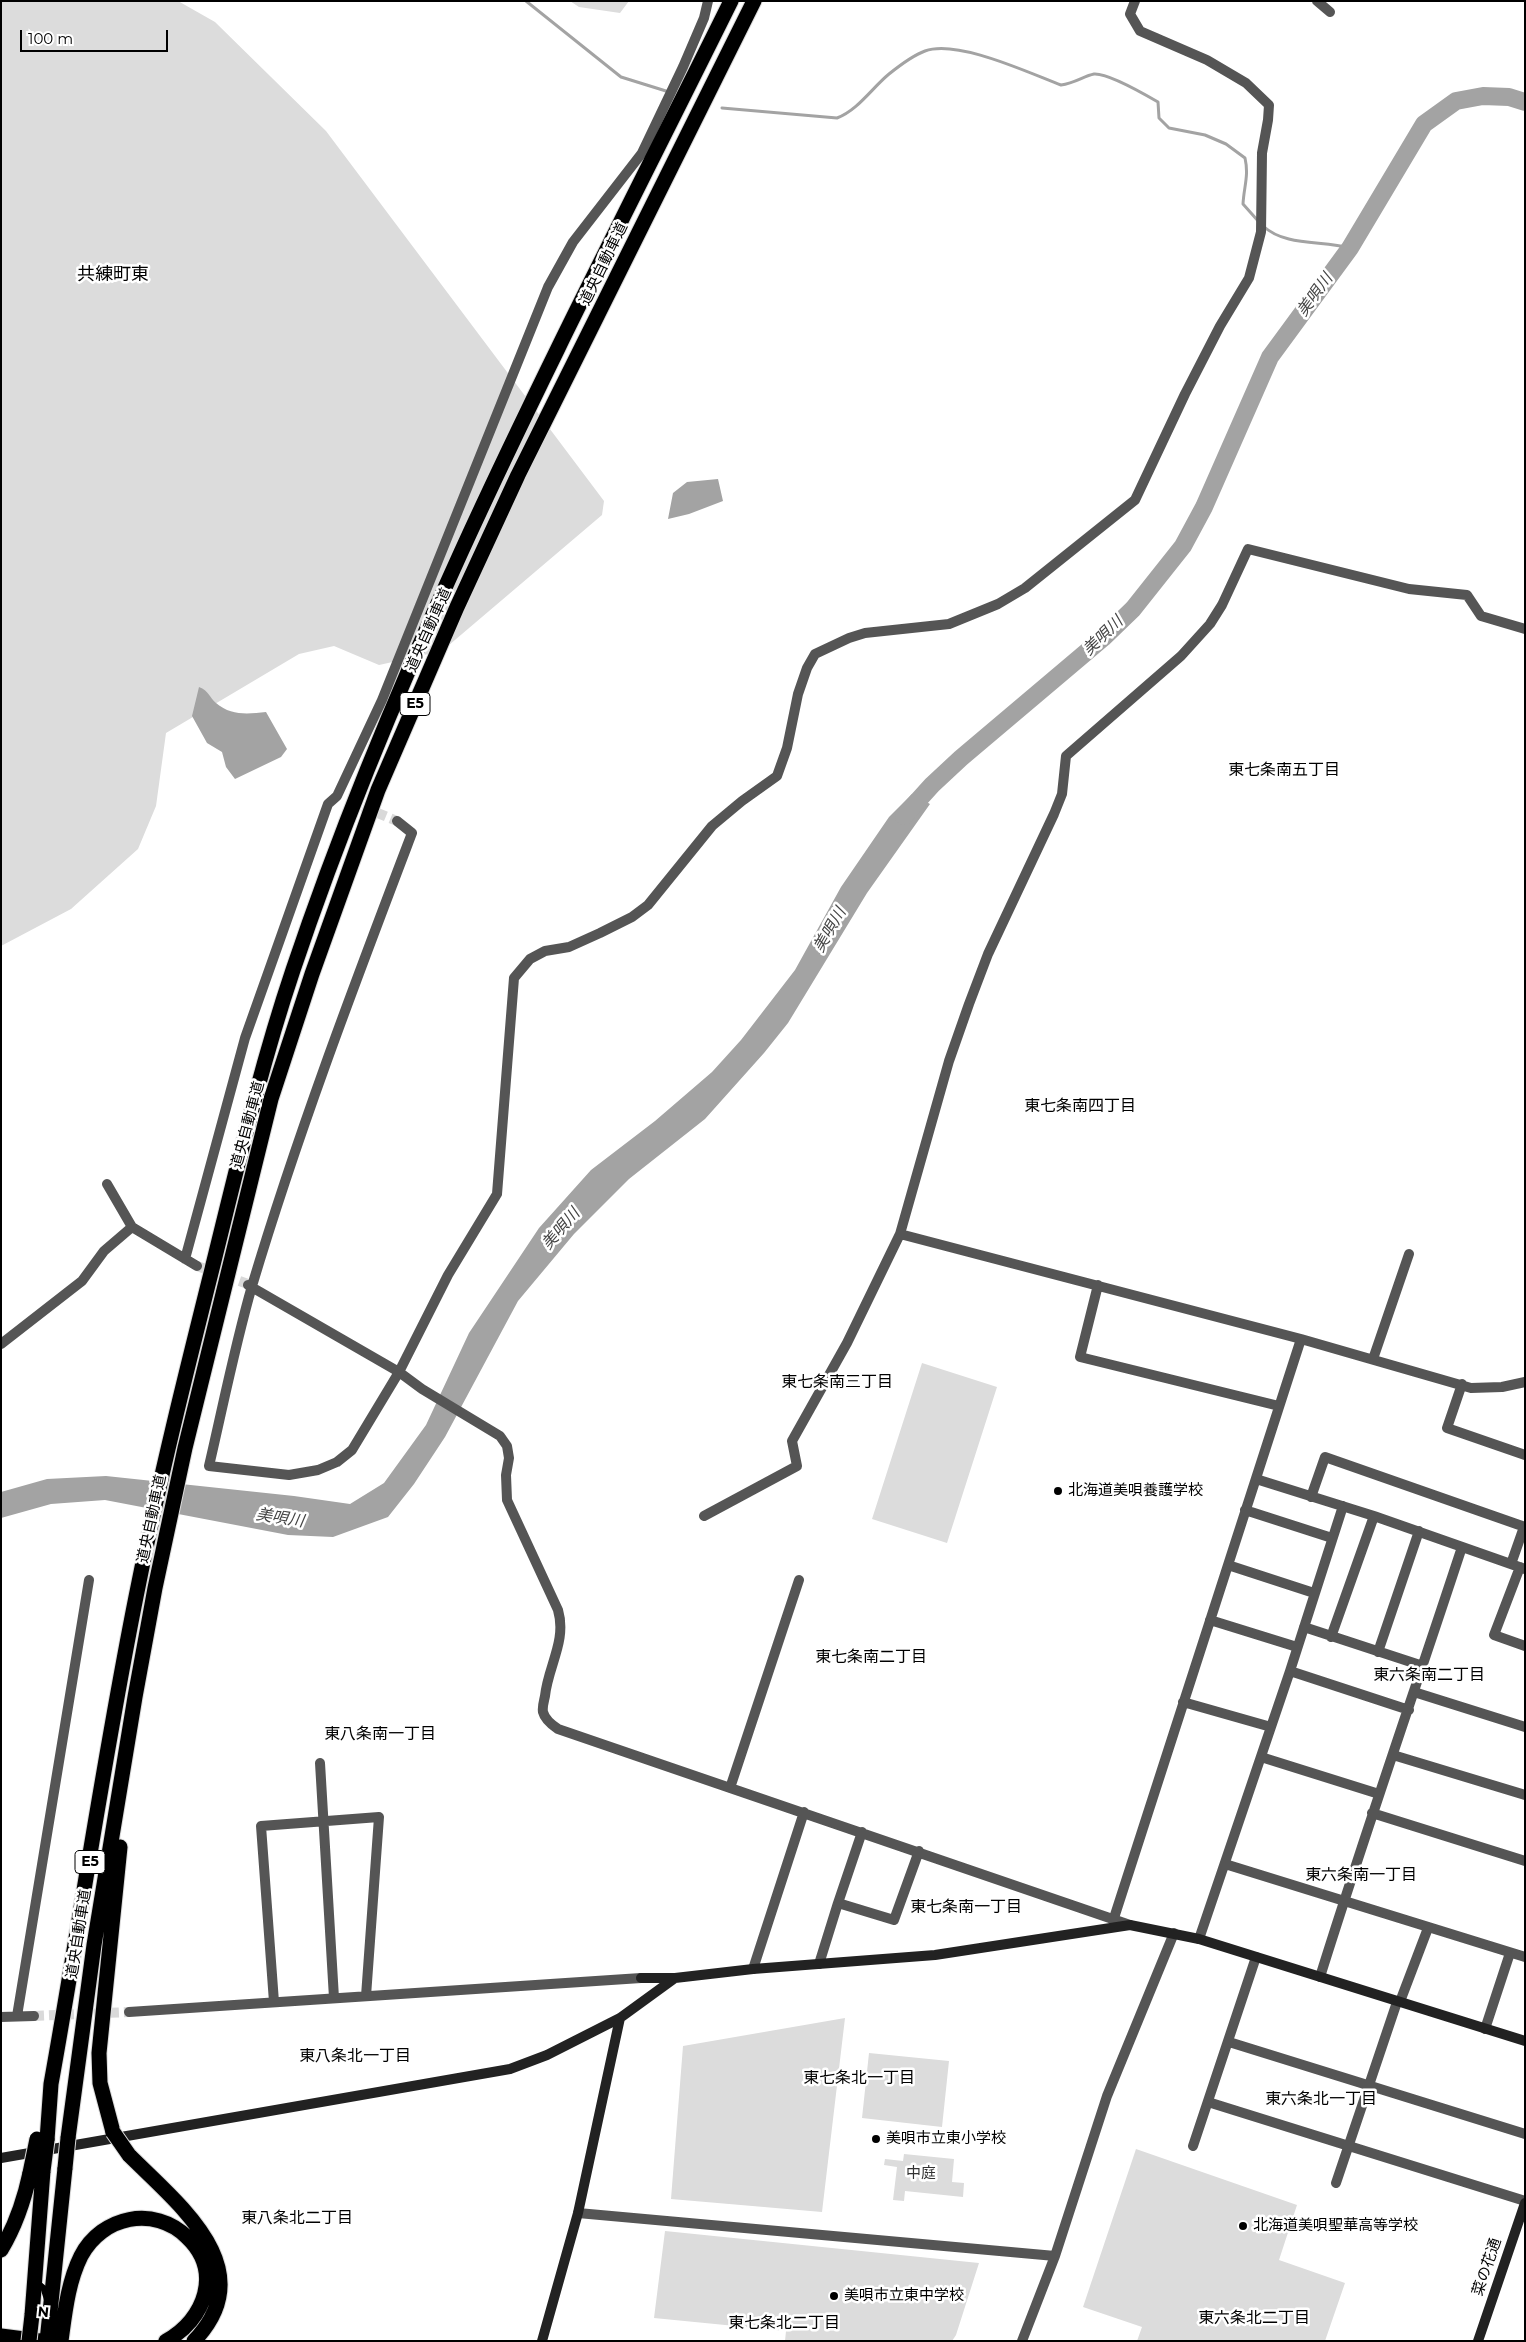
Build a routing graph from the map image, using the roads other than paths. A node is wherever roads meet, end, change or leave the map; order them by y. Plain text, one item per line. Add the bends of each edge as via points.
1 (708, 1) edge
2 (732, 1) edge
3 (754, 1) edge
4 (1135, 1) edge
5 (1317, 1) edge
6 (1330, 12) dead end
7 (1525, 628) edge
8 (337, 796) junction
9 (348, 801) tunnel mouth
10 (397, 821) tunnel mouth
11 (106, 1184) dead end
12 (132, 1227) junction
13 (900, 1234) junction
14 (1409, 1254) dead end
15 (185, 1259) junction
16 (197, 1266) tunnel mouth
17 (1098, 1285) junction
18 (250, 1286) junction
19 (1302, 1340) junction
20 (1, 1344) edge
21 (1373, 1360) junction
22 (399, 1372) junction
23 (1525, 1382) edge
24 (1462, 1384) junction
25 (1279, 1406) junction
26 (1525, 1455) edge
27 (1256, 1479) junction
28 (1311, 1497) junction
29 (1343, 1506) junction
30 (1245, 1510) junction
31 (704, 1516) dead end
32 (1374, 1516) junction
33 (1524, 1527) edge
34 (1419, 1531) junction
35 (1332, 1538) junction
36 (1462, 1547) junction
37 (1228, 1565) junction
38 (1518, 1567) edge
39 (89, 1580) dead end
40 (799, 1580) dead end
41 (1314, 1593) junction
42 (1210, 1620) junction
43 (1304, 1627) junction
44 (1331, 1636) junction
45 (1298, 1646) junction
46 (1525, 1646) edge
47 (1378, 1652) junction
48 (1422, 1666) junction
49 (1290, 1671) junction
50 (1414, 1692) junction
51 (135, 1697) junction
52 (1183, 1702) junction
53 (1409, 1710) junction
54 (1271, 1727) junction
55 (1525, 1727) edge
56 (1392, 1755) junction
57 (1261, 1757) junction
58 (320, 1763) dead end
59 (730, 1788) junction
60 (1379, 1794) junction
61 (1525, 1795) edge
62 (804, 1812) junction
63 (1372, 1813) junction
64 (324, 1821) junction
65 (862, 1832) junction
66 (919, 1851) junction
67 (1525, 1861) edge
68 (1225, 1864) junction
69 (1344, 1901) junction
70 (838, 1903) junction
71 (1114, 1918) junction
72 (1130, 1925) junction
73 (1428, 1928) junction
74 (1174, 1933) junction
75 (1199, 1939) junction
76 (1510, 1953) junction
77 (1256, 1957) junction
78 (1525, 1958) edge
79 (819, 1964) junction
80 (753, 1968) junction
81 (1320, 1977) junction
82 (675, 1978) junction
83 (366, 1996) junction
84 (334, 1998) junction
85 (274, 2002) junction
86 (1397, 2002) junction
87 (129, 2012) tunnel mouth
88 (16, 2016) junction
89 (34, 2016) tunnel mouth
90 (1, 2017) edge
91 (620, 2018) junction
92 (1485, 2029) junction
93 (1525, 2041) edge
94 (1229, 2042) junction
95 (1369, 2085) junction
96 (1208, 2102) junction
97 (1525, 2134) edge
98 (1348, 2144) junction
99 (1192, 2146) dead end
100 (1, 2158) edge
101 (37, 2172) junction
102 (1336, 2183) dead end
103 (1525, 2202) edge
104 (578, 2213) junction
105 (1, 2250) edge
106 (1054, 2256) junction
107 (1, 2336) edge
108 (29, 2341) edge
109 (40, 2341) edge
110 (46, 2341) edge
111 (61, 2341) edge
112 (166, 2341) edge
113 (194, 2341) edge
114 (542, 2341) edge
115 (1022, 2341) edge
116 (1478, 2341) edge

1 - 8 street via 704,18 642,153 573,242 548,287 382,700
2 - 101 highway, 道央自動車道 / E5, bridge via 500,466 361,786 294,969 254,1096 168,1445 138,1584
3 - 51 highway, 道央自動車道 / E5 via 518,474 378,790 312,974 272,1099 185,1448
4 - 22 street via 1130,14 1140,31 1215,65 1246,83 1268,105 1262,153 1261,232 1249,278 1185,394 1135,500 1025,588 998,604 949,624 865,633 815,654 798,694 787,748 777,776 712,826 648,905 632,917 568,947 545,951 530,959 514,978 497,1194 448,1275
5 - 6 street
7 - 13 street via 1480,616 1467,595 1410,589 1248,549 1210,624 1181,656 1066,756 1062,794 969,1004
8 - 9 street
8 - 15 street via 328,804 245,1038
10 - 18 street via 412,833 326,1062
11 - 12 street
12 - 15 street
12 - 20 street via 104,1251 82,1281
13 - 17 street
13 - 31 street via 847,1344 792,1441 797,1466
14 - 21 street
15 - 16 street
17 - 19 street
17 - 25 street via 1080,1357
18 - 22 street
18 - 22 street via 209,1466 289,1475 318,1470 337,1462 352,1450
19 - 21 street
19 - 25 street
21 - 24 street
22 - 59 street via 500,1436 507,1446 508,1500 562,1622 559,1645 546,1686 543,1712 548,1722 558,1729
23 - 24 street via 1478,1388
24 - 26 street via 1447,1428
25 - 27 street
27 - 28 street
27 - 30 street
28 - 29 street
28 - 33 street via 1325,1457
29 - 32 street
29 - 35 street
30 - 35 street
30 - 37 street
32 - 34 street
32 - 44 street
33 - 38 street
34 - 36 street
34 - 47 street
35 - 41 street
36 - 38 street
36 - 48 street
37 - 41 street
37 - 42 street
38 - 46 street via 1494,1634
39 - 88 street
40 - 59 street
41 - 43 street
42 - 45 street
42 - 52 street
43 - 44 street
43 - 45 street
44 - 47 street
45 - 49 street
47 - 48 street
48 - 50 street
49 - 53 street
49 - 54 street
50 - 53 street
50 - 55 street
51 - 110 highway, 道央自動車道 / E5, bridge via 94,1945 64,2168
51 - 113 highway, bridge via 99,2053 100,2083 113,2132 129,2155 206,2236 214,2252 220,2270 218,2304 209,2324
52 - 54 street
52 - 71 street
53 - 56 street
54 - 57 street
56 - 60 street
56 - 61 street
57 - 60 street
57 - 68 street
58 - 64 street
59 - 62 street
60 - 63 street
62 - 65 street
62 - 80 street
63 - 67 street
63 - 69 street
64 - 83 street via 379,1817
64 - 84 street
64 - 85 street via 261,1826
65 - 66 street
65 - 70 street
66 - 70 street via 894,1920
66 - 71 street
68 - 69 street
68 - 75 street
69 - 73 street
69 - 81 street
70 - 79 street
71 - 72 street
72 - 74 street
72 - 79 street via 935,1955
73 - 76 street
73 - 86 street via 1401,1999
74 - 75 street
74 - 106 street via 1107,2096
75 - 77 street
76 - 78 street
76 - 92 street
77 - 81 street
77 - 94 street
79 - 80 street
80 - 82 street
81 - 86 street
82 - 83 street
82 - 91 street
83 - 84 street
84 - 85 street
85 - 87 street
86 - 92 street
86 - 95 street
88 - 89 street
88 - 90 street
91 - 100 street via 548,2055 510,2069
91 - 104 street
92 - 93 street
94 - 95 street
94 - 96 street
95 - 97 street
95 - 98 street
96 - 98 street
96 - 99 street
98 - 102 street
98 - 103 street
101 - 105 highway via 13,2231
101 - 108 highway, 道央自動車道 / E5, bridge
103 - 116 street, 菜の花通
104 - 106 street
104 - 114 street
106 - 115 street
107 - 109 highway
111 - 112 highway via 71,2284 90,2242 109,2225 122,2220 155,2219 188,2237 201,2258 206,2277 200,2310 186,2327

